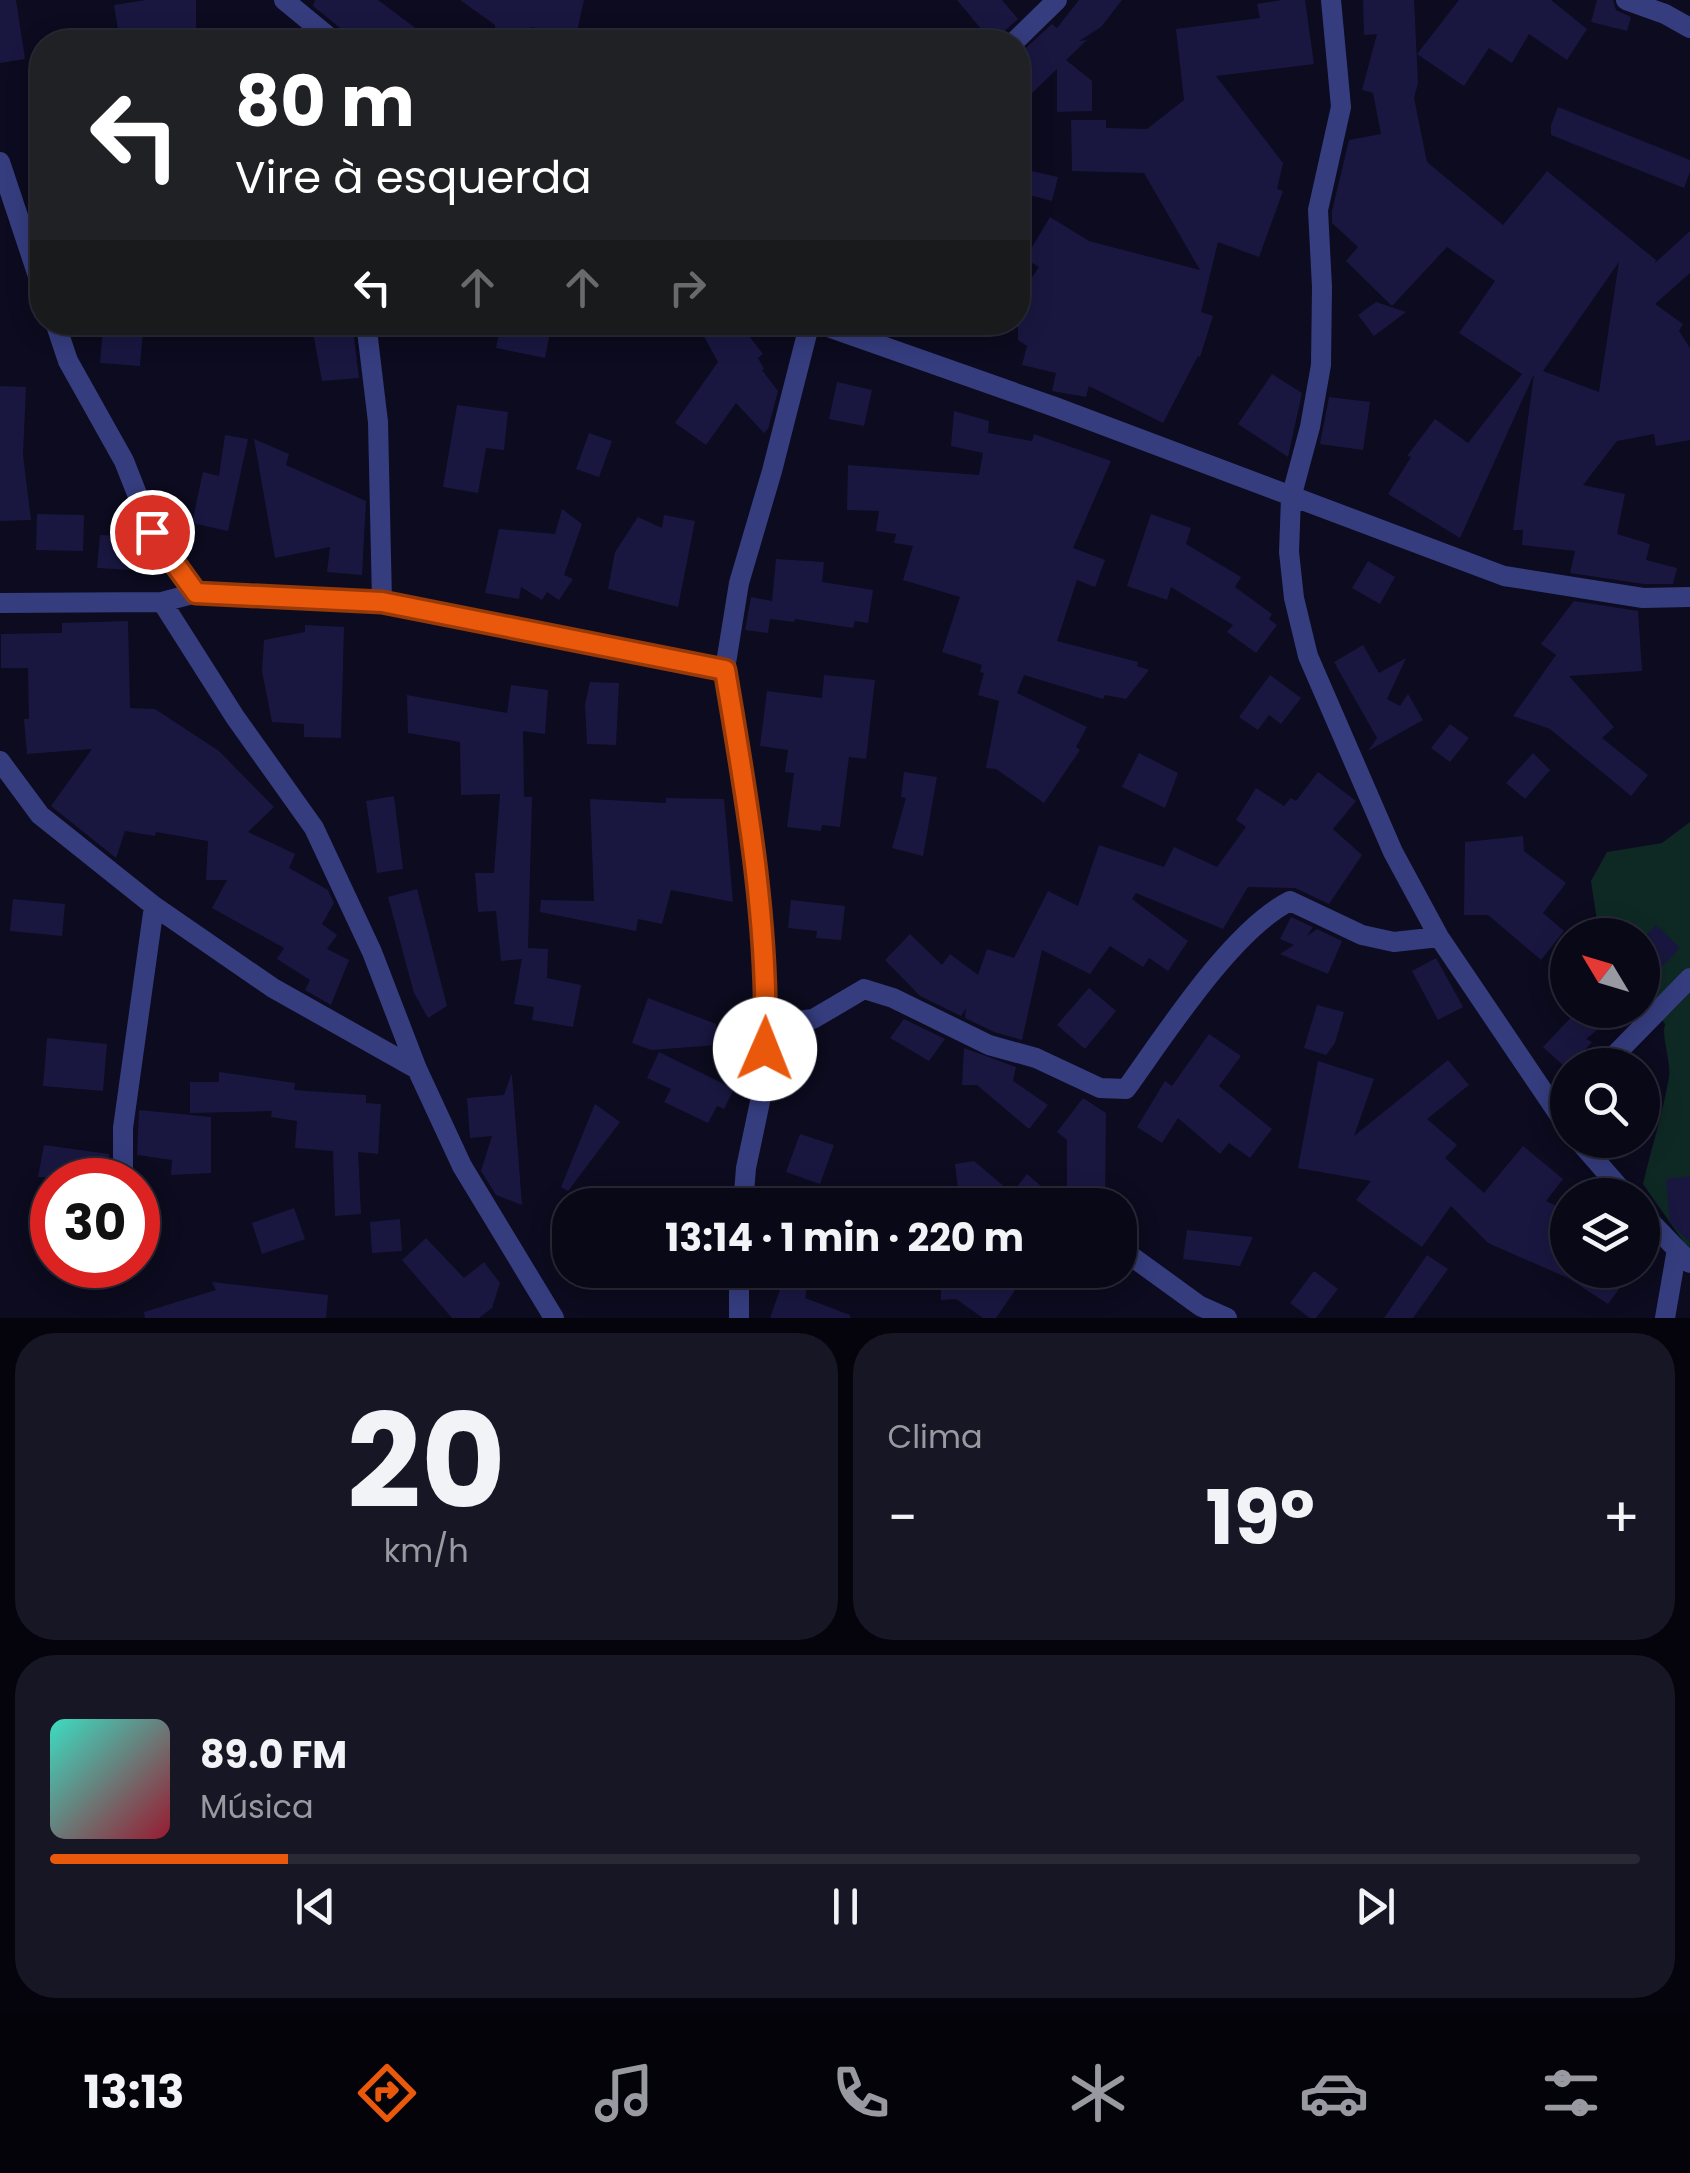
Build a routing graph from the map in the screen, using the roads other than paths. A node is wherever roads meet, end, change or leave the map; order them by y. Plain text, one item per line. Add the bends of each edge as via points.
1 (284, 0) edge
2 (1057, 0) edge
3 (1331, 0) edge
4 (1626, 0) edge
5 (1690, 28) edge
6 (320, 30) edge
7 (1026, 30) edge
8 (0, 162) edge
9 (30, 252) edge
10 (59, 335) edge
11 (368, 335) edge
12 (809, 335) edge
13 (849, 335) edge
14 (1292, 498) junction
15 (196, 593) junction
16 (1690, 597) edge
17 (162, 602) junction
18 (382, 602) junction
19 (0, 603) edge
20 (725, 670) junction
21 (0, 762) edge
22 (154, 906) junction
23 (1439, 937) junction
24 (1690, 978) edge
25 (766, 1025) junction
26 (1622, 1048) edge
27 (417, 1069) junction
28 (1550, 1095) edge
29 (123, 1158) edge
30 (1594, 1158) edge
31 (1611, 1178) edge
32 (744, 1188) edge
33 (1660, 1231) edge
34 (1684, 1256) edge
35 (1137, 1260) edge
36 (739, 1288) edge
37 (554, 1318) edge
38 (739, 1318) edge
39 (1227, 1318) edge
40 (1665, 1318) edge

1 - 6 street
2 - 7 street
3 - 14 street via 1340,107 1318,210 1321,365
4 - 5 street
8 - 9 street
10 - 15 street via 152,532
11 - 18 street via 378,422
12 - 20 street via 739,583
13 - 14 street
14 - 16 street via 1504,576 1642,598
14 - 23 street via 1292,583 1308,656 1393,852
15 - 17 street
15 - 18 street
17 - 19 street
17 - 27 street via 314,828
18 - 20 street
20 - 25 street via 751,829
21 - 22 street via 40,814
22 - 27 street via 273,988
22 - 29 street
23 - 25 street via 1394,942 1362,935 1290,901 1266,913 1126,1089 1100,1088 864,989 812,1019
23 - 28 street
24 - 26 street
25 - 32 street
27 - 37 street via 462,1166
30 - 31 street
33 - 34 street
34 - 40 street
35 - 39 street
36 - 38 street

